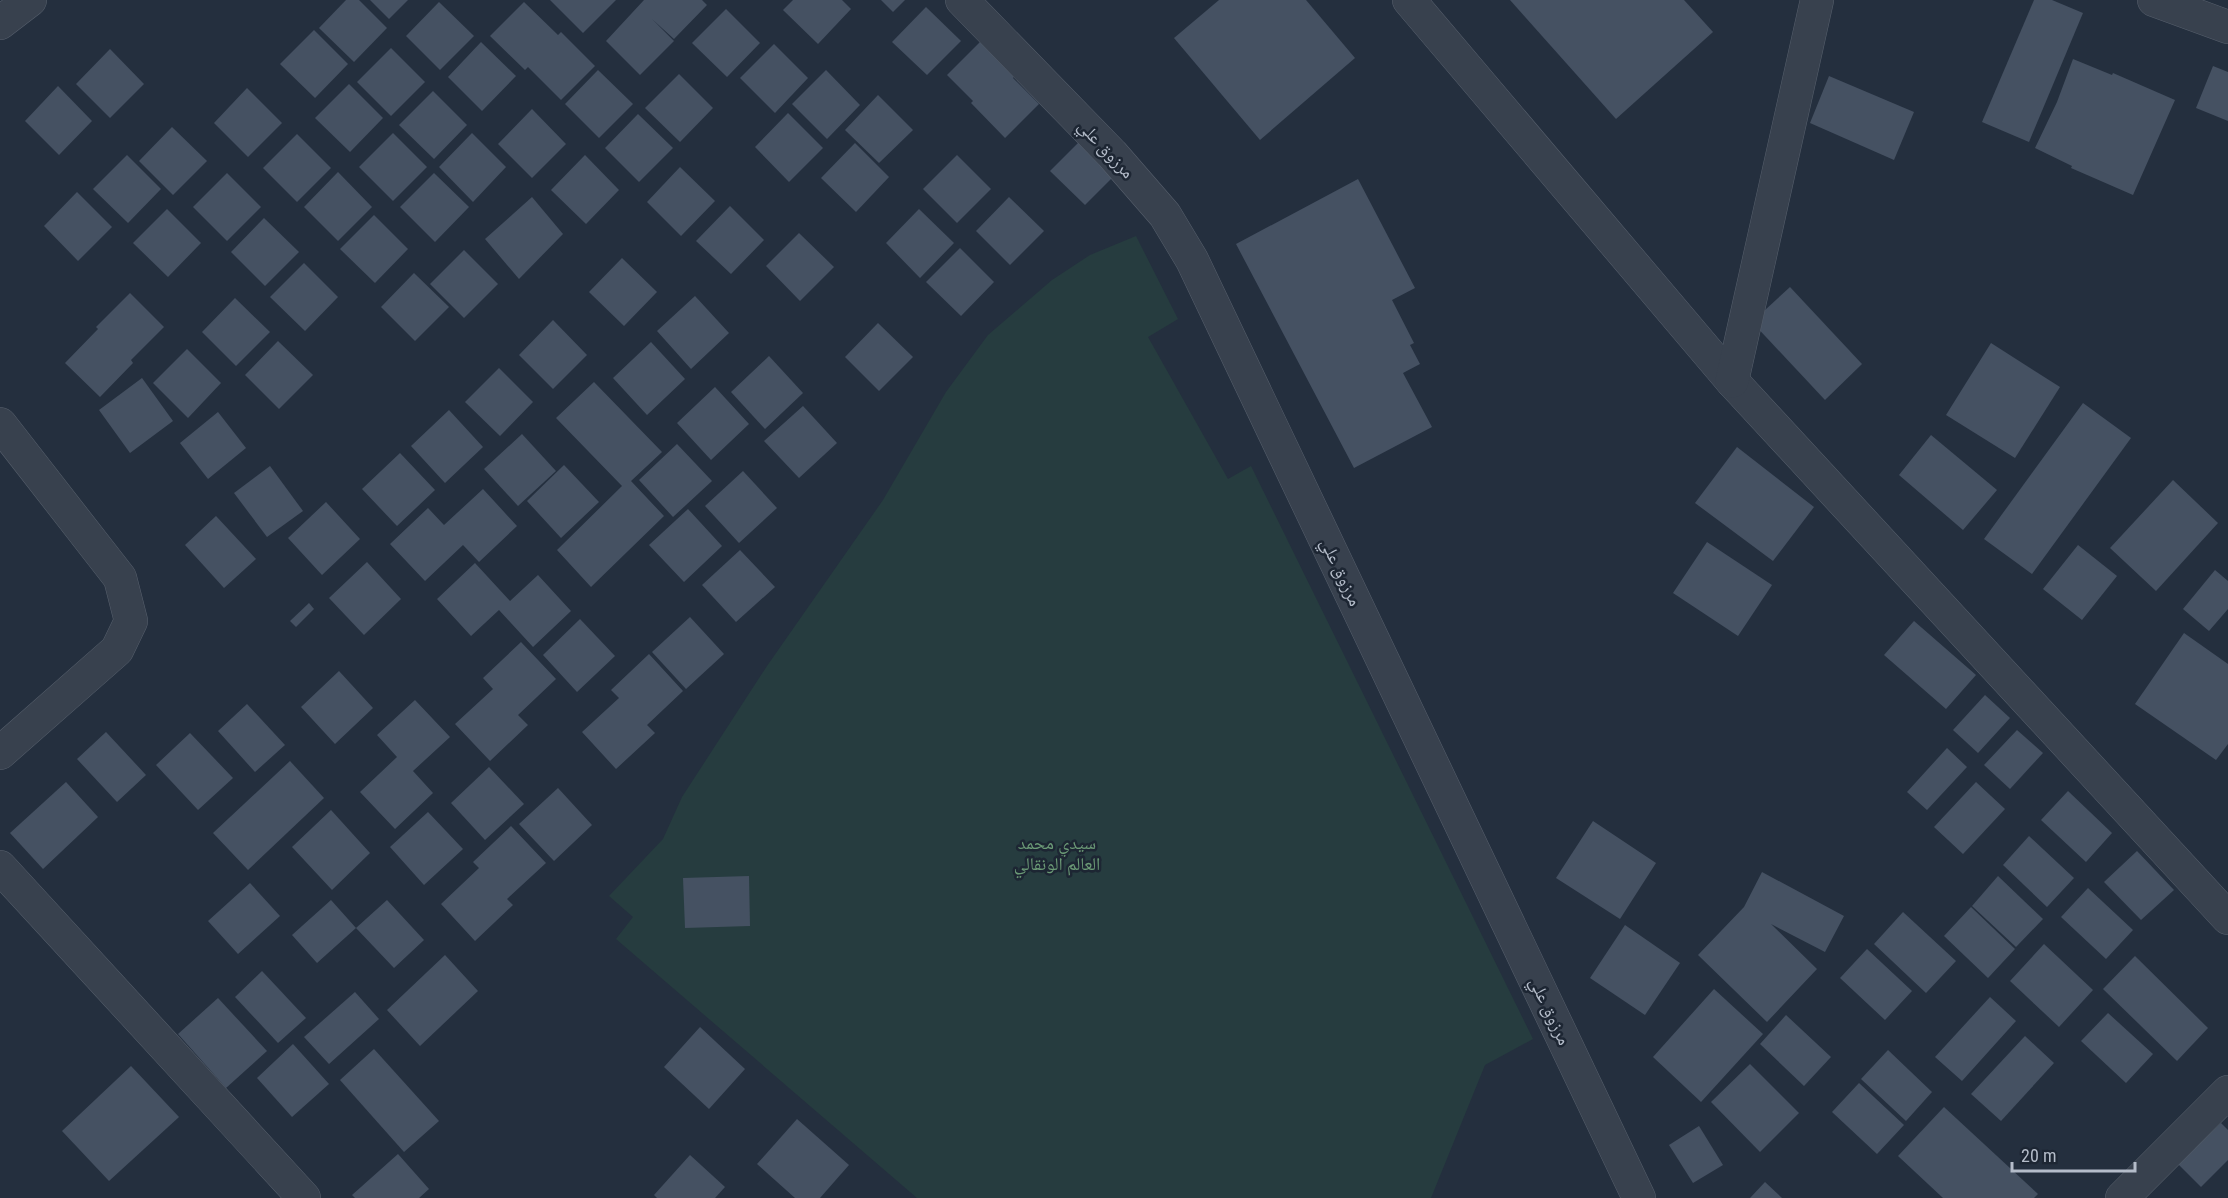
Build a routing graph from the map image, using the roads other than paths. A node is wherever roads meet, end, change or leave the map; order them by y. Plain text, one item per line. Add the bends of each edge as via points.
1 (30, 0) edge
2 (962, 0) edge
3 (1409, 0) edge
4 (1817, 0) edge
5 (2174, 3) edge
6 (0, 23) edge
7 (2228, 27) edge
8 (1732, 381) junction
9 (0, 424) edge
10 (0, 753) edge
11 (0, 867) edge
12 (2228, 918) edge
13 (2228, 1092) edge
14 (304, 1198) edge
15 (1639, 1198) edge
16 (2122, 1198) edge

1 - 6 street
2 - 15 street, مرزوق علي via 1112,154 1165,215 1192,260
3 - 8 street
4 - 8 street
5 - 7 street
8 - 12 street
9 - 10 street via 120,578 131,621 117,650
11 - 14 street
13 - 16 street

